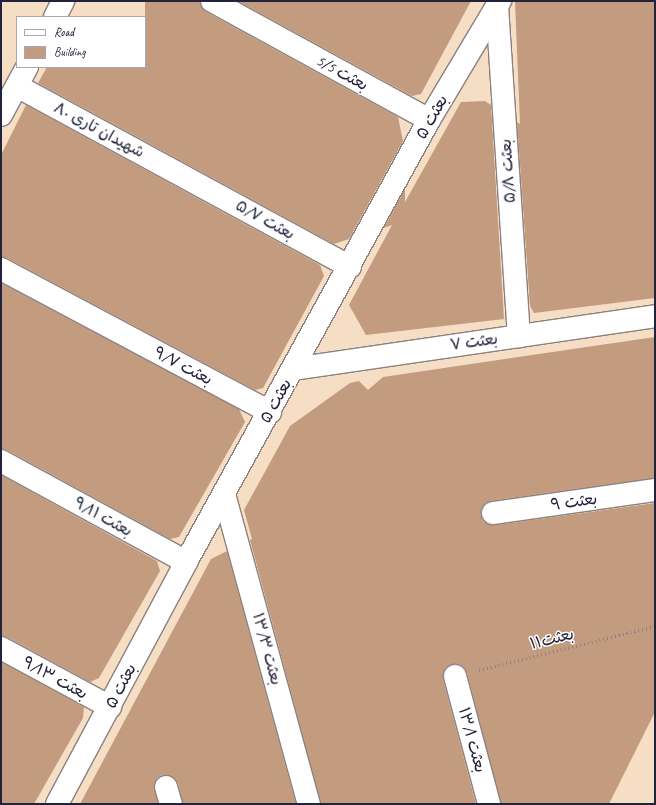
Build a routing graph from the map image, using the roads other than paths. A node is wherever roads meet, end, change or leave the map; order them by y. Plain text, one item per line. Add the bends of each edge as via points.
1 (63, 1) edge
2 (212, 1) edge
3 (499, 3) edge
4 (56, 16) edge
5 (26, 68) edge
6 (17, 86) junction
7 (1, 115) edge
8 (429, 120) junction
9 (181, 174) joint
10 (350, 267) junction
11 (1, 269) edge
12 (655, 316) edge
13 (519, 336) junction
14 (293, 369) junction
15 (270, 412) junction
16 (10, 466) edge
17 (655, 490) edge
18 (224, 494) junction
19 (493, 513) dead end
20 (186, 562) junction
21 (1, 648) edge
22 (455, 676) road end
23 (110, 707) junction
24 (57, 804) edge
25 (309, 804) edge
26 (489, 804) edge

1 - 4 street
2 - 8 street, بعثت 5/5
3 - 8 street, بعثت ۵
3 - 13 street, بعثت ۵/۸
5 - 6 street
6 - 7 street
6 - 9 street, شهیدان تاری ۸۰
8 - 10 street, بعثت ۵
9 - 10 street, بعثت ۵/۷
10 - 14 street, بعثت ۵
11 - 15 street, بعثت ۹/۷
12 - 13 street, بعثت ۷
13 - 14 street, بعثت ۷
14 - 15 street, بعثت ۵
15 - 18 street, بعثت ۵
16 - 20 street, بعثت ۹/۱۱
17 - 19 street, بعثت ۹
18 - 20 street, بعثت ۵
18 - 25 street, بعثت ۱۳/۳
20 - 23 street, بعثت ۵
21 - 23 street, بعثت ۹/۱۳
22 - 26 street, بعثت ۱۳/۱
23 - 24 street, بعثت ۵

